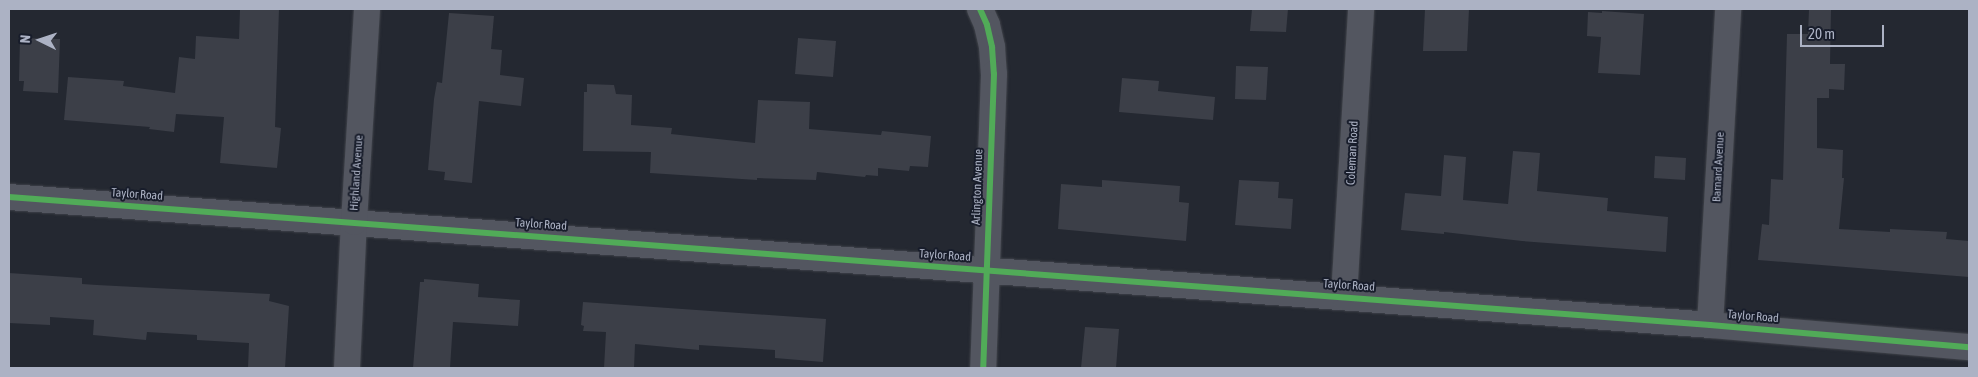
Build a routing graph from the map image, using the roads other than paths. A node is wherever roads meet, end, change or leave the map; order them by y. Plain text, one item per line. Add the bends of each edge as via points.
1 (367, 9) edge
2 (980, 9) edge
3 (1361, 9) edge
4 (1728, 9) edge
5 (9, 197) edge
6 (354, 222) junction
7 (986, 270) junction
8 (1344, 297) junction
9 (1710, 325) junction
10 (1969, 346) edge
11 (348, 368) edge
12 (983, 368) edge

1 - 6 street, Highland Avenue
2 - 7 street, Arlington Avenue via 992,47 994,74
3 - 8 street, Coleman Road
4 - 9 street, Barnard Avenue
5 - 6 street, Taylor Road
6 - 7 street, Taylor Road
6 - 11 street, Highland Avenue
7 - 8 street, Taylor Road
7 - 12 street, Arlington Avenue
8 - 9 street, Taylor Road
9 - 10 street, Taylor Road

